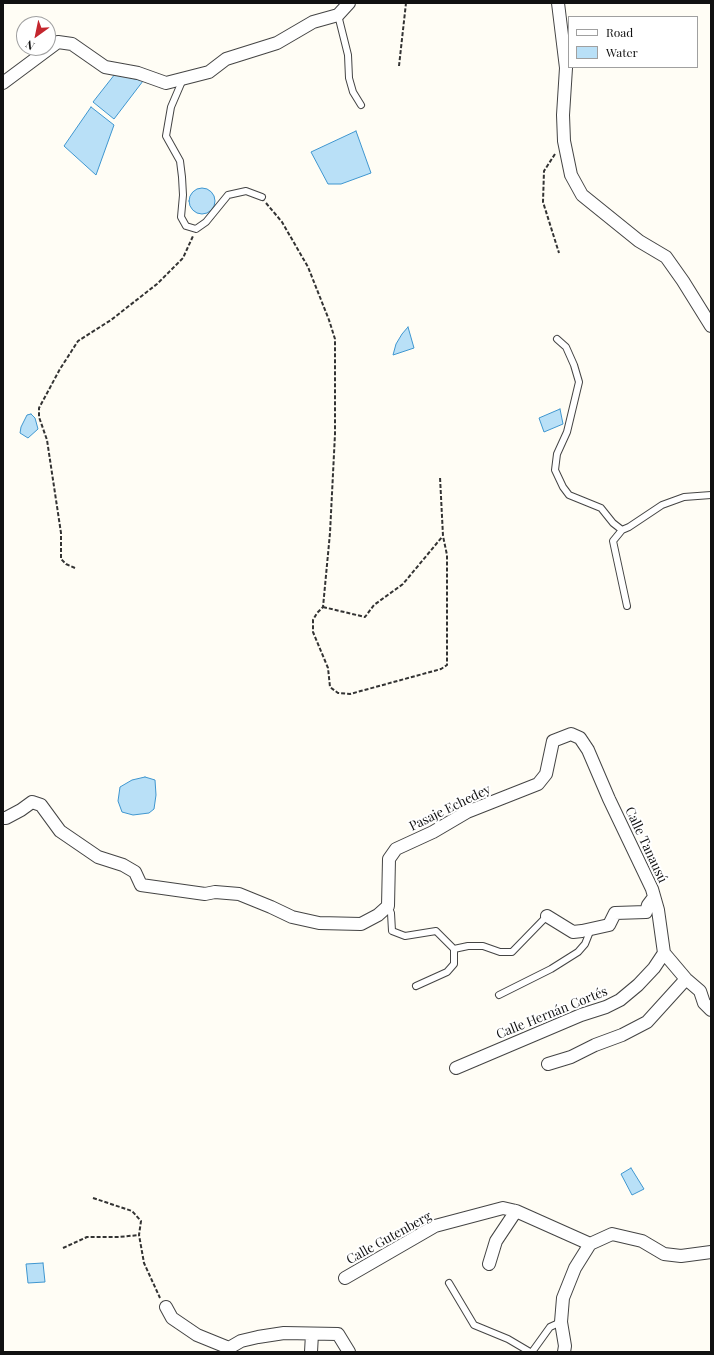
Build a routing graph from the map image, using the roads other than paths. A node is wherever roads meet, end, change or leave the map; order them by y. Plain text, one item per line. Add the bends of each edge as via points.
1 (349, 3) edge
2 (558, 3) edge
3 (338, 15) junction
4 (183, 79) junction
5 (3, 83) edge
6 (361, 105) dead end
7 (262, 197) road end
8 (711, 326) edge
9 (557, 339) dead end
10 (711, 495) edge
11 (622, 530) junction
12 (627, 606) dead end
13 (538, 784) joint
14 (3, 818) edge
15 (654, 897) junction
16 (388, 906) junction
17 (547, 916) joint
18 (592, 929) junction
19 (454, 949) junction
20 (664, 953) junction
21 (686, 979) junction
22 (416, 986) dead end
23 (499, 995) dead end
24 (711, 1010) edge
25 (548, 1064) dead end
26 (456, 1068) dead end
27 (516, 1211) junction
28 (590, 1244) junction
29 (711, 1252) edge
30 (489, 1264) dead end
31 (345, 1278) dead end
32 (449, 1283) dead end
33 (166, 1307) road end
34 (561, 1322) junction
35 (312, 1334) junction
36 (311, 1352) edge
37 (349, 1352) edge
38 (531, 1352) edge
39 (564, 1352) edge

1 - 3 street
2 - 8 street via 566,68 564,141 572,175 582,195 639,242 666,257
3 - 4 street via 313,22 277,43 226,59 209,72
3 - 6 lane via 348,55 349,78 353,92
4 - 5 street via 166,84 138,73 106,67 72,44 58,42
4 - 7 lane via 171,107 166,136 180,161 183,195 180,217 186,226 196,229 206,222 228,195 246,191
9 - 11 lane via 566,347 579,382 566,432 557,454 555,470 569,495 601,508
10 - 11 lane via 684,497 662,505
11 - 12 lane via 613,541
13 - 15 street, Calle Tanausú via 546,774 553,740 571,734 580,738 588,750
13 - 16 street, Pasaje Echedey via 467,812 433,832 396,849 389,859
14 - 16 street via 32,802 41,805 60,831 98,857 123,864 135,872 141,885 205,894 240,894 292,917 319,923 361,924
15 - 18 street via 646,912 615,912 609,925
15 - 20 street, Calle Tanausú
16 - 19 lane via 392,913 392,931 405,936 436,931
17 - 18 street via 573,932
17 - 19 lane via 512,952 500,952 483,946
18 - 23 lane via 578,952 551,970
19 - 22 lane via 454,964 448,972
20 - 21 street
20 - 26 street, Calle Hernán Cortés via 654,968 620,1000
21 - 24 street via 700,991 704,1003
21 - 25 street via 646,1022 571,1057
27 - 28 street
27 - 30 street via 496,1241
27 - 31 street, Calle Gutenberg via 503,1208 434,1226
28 - 29 street via 612,1234 642,1241 664,1254 681,1256
28 - 34 street via 575,1268 563,1298
32 - 38 lane via 474,1325
33 - 35 street via 172,1318 197,1335 229,1348 241,1341 258,1337 284,1333
34 - 38 lane via 550,1327
34 - 39 street via 566,1346
35 - 36 street
35 - 37 street via 338,1334

